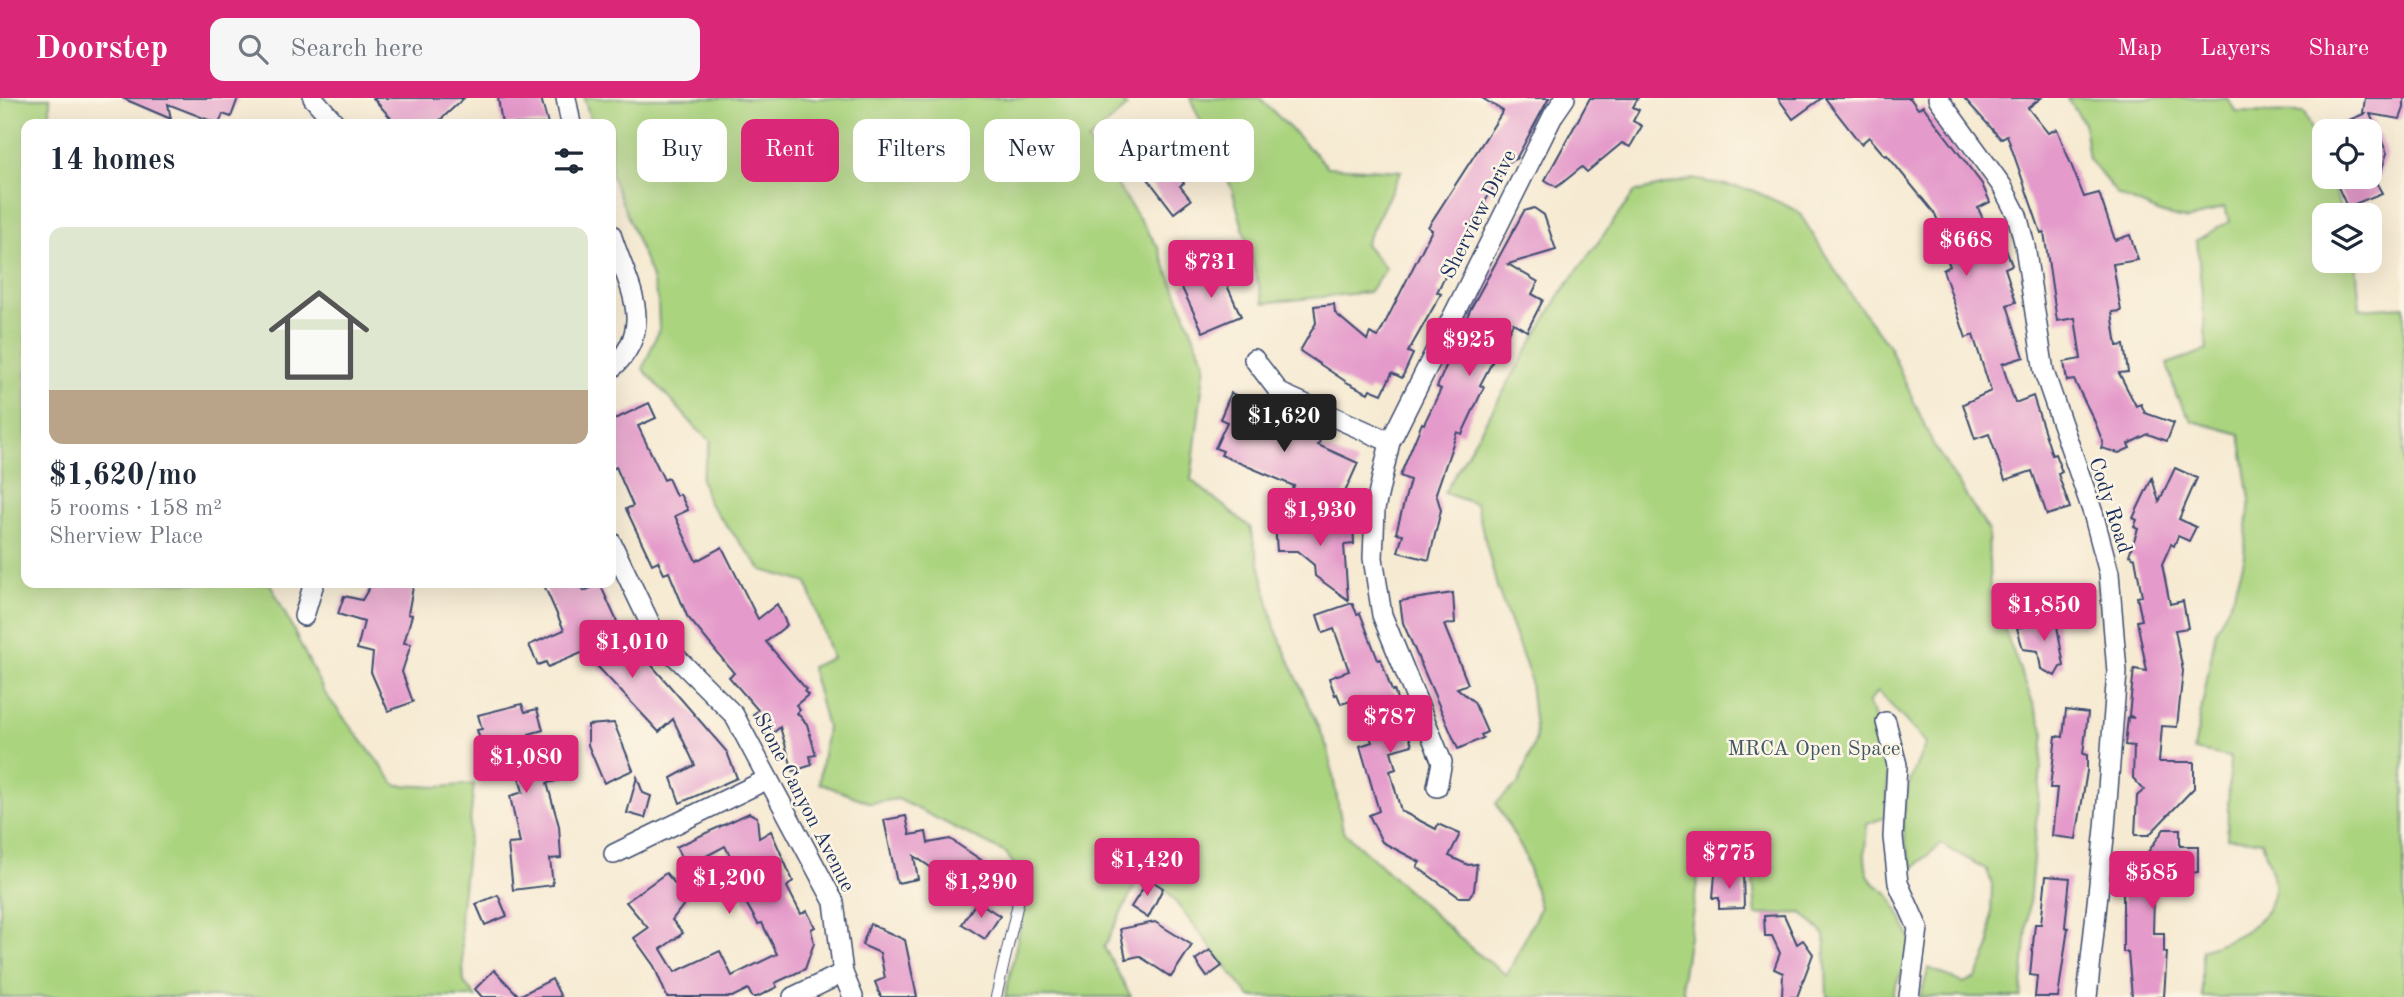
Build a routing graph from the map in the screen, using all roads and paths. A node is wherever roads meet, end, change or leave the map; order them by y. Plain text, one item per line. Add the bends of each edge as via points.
1 (313, 98) edge
2 (566, 98) edge
3 (1565, 98) edge
4 (1938, 98) edge
5 (332, 119) edge
6 (569, 119) edge
7 (616, 247) edge
8 (1254, 359) dead end
9 (616, 364) edge
10 (1390, 442) junction
11 (616, 552) edge
12 (312, 588) edge
13 (304, 616) dead end
14 (1886, 722) dead end
15 (768, 779) junction
16 (1437, 787) dead end
17 (614, 854) dead end
18 (995, 876) dead end
19 (843, 973) junction
20 (793, 997) edge
21 (853, 997) edge
22 (996, 997) edge
23 (1909, 997) edge
24 (2087, 997) edge

1 - 5 street
2 - 6 street
3 - 10 street, Sherview Drive
4 - 24 street, Cody Road via 2002,186 2017,215 2044,372 2109,573 2117,672
7 - 9 street via 638,323 624,357
8 - 10 street via 1280,393
10 - 16 street, Sherview Drive via 1374,509 1373,558 1382,615 1442,762
11 - 15 street, Stone Canyon Avenue via 657,638 734,715
12 - 13 street
14 - 23 street via 1897,765 1893,837 1898,883 1919,928
15 - 17 street
15 - 19 street, Stone Canyon Avenue via 834,902
18 - 22 lane via 1018,903
19 - 20 street
19 - 21 street, Stone Canyon Avenue

